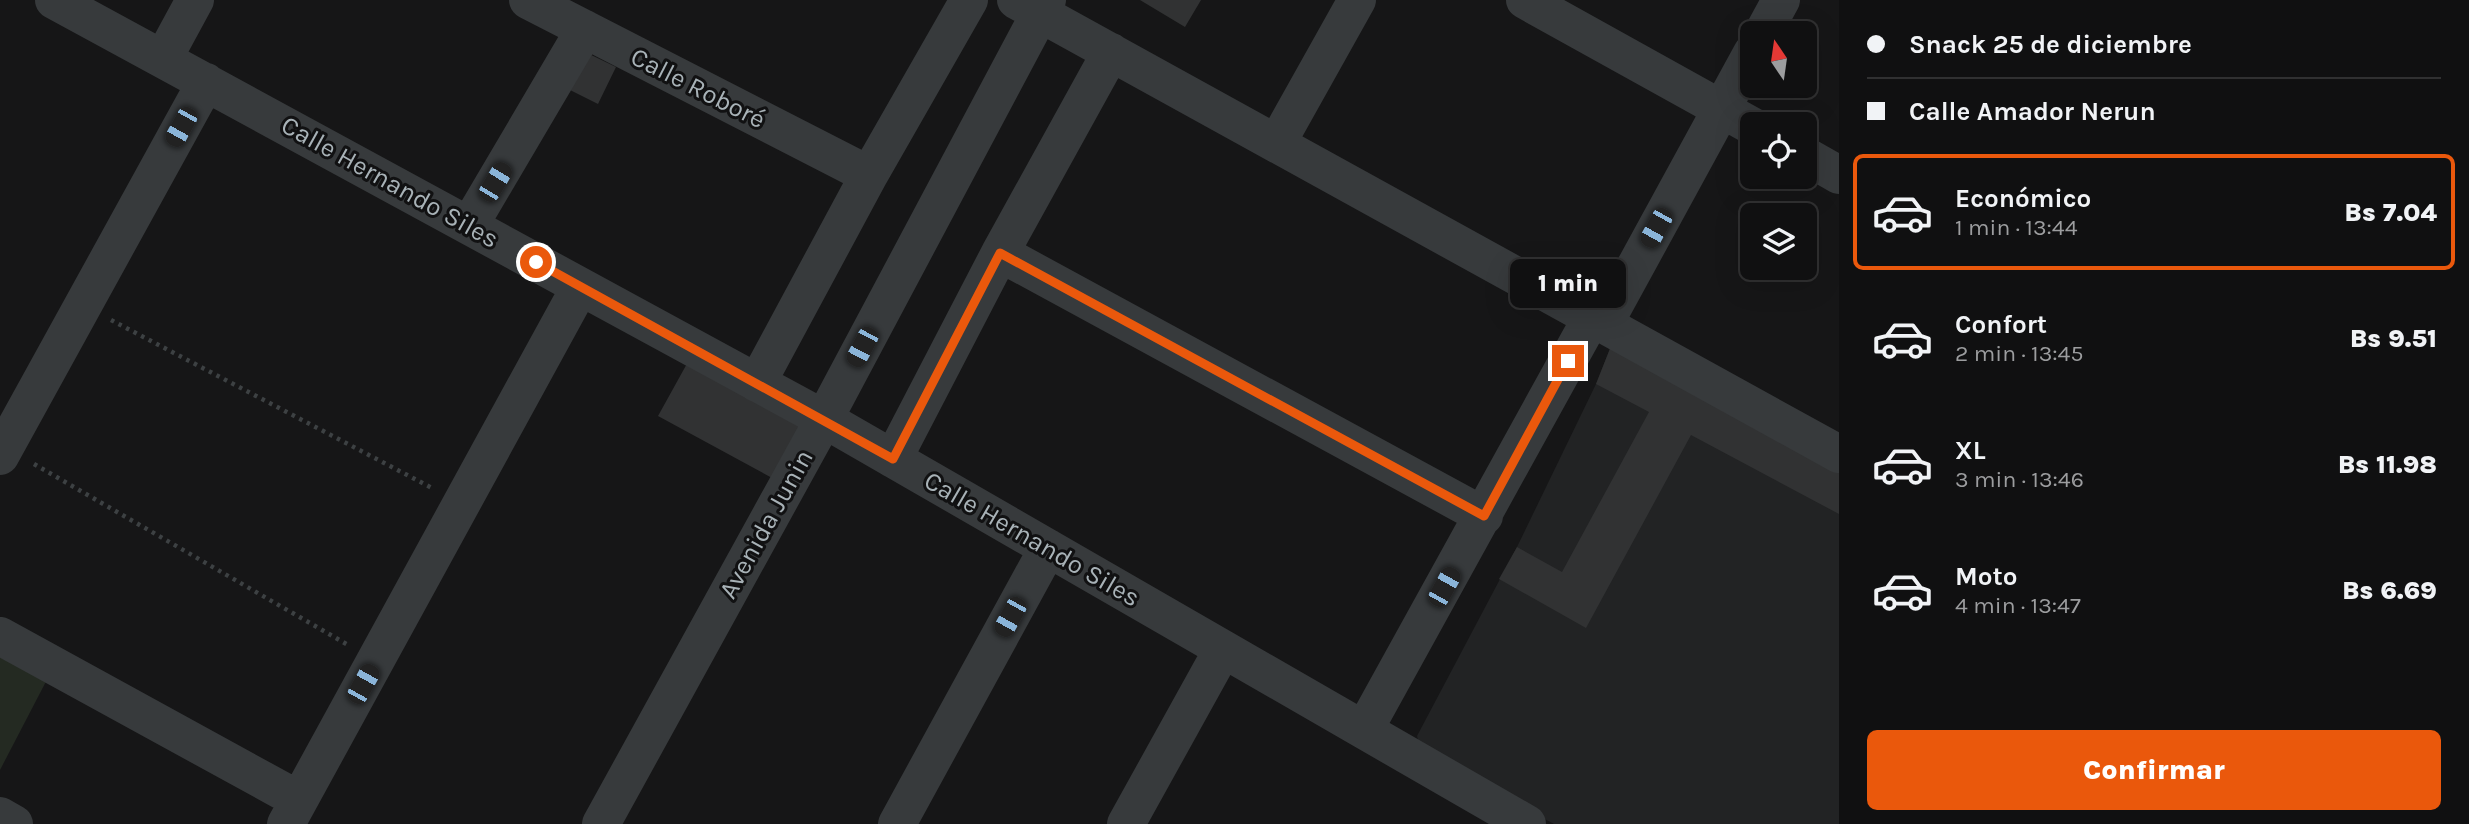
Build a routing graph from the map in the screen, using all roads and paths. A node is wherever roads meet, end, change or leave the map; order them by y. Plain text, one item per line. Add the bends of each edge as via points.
1 (54, 0) edge
2 (195, 0) edge
3 (969, 0) edge
4 (1357, 0) edge
5 (1525, 0) edge
6 (1781, 0) edge
7 (530, 1) edge
8 (1034, 4) edge
9 (1770, 21) edge
10 (585, 29) junction
11 (1111, 52) junction
12 (163, 59) junction
13 (206, 82) junction
14 (1741, 98) edge
15 (1736, 118) edge
16 (1277, 143) junction
17 (1817, 162) edge
18 (869, 175) junction
19 (1839, 175) edge
20 (470, 226) junction
21 (1000, 253) junction
22 (580, 287) junction
23 (83, 305) junction
24 (1598, 321) junction
25 (757, 383) junction
26 (824, 419) junction
27 (4, 444) edge
28 (1839, 454) edge
29 (893, 459) junction
30 (462, 504) junction
31 (1484, 516) junction
32 (1048, 548) junction
33 (0, 636) edge
34 (1223, 649) junction
35 (376, 661) junction
36 (1364, 730) junction
37 (293, 812) edge
38 (0, 817) edge
39 (14, 824) edge
40 (601, 824) edge
41 (897, 824) edge
42 (1126, 824) edge
43 (1527, 824) edge

1 - 12 street, Calle Hernando Siles
2 - 12 street
3 - 18 street
4 - 16 street
5 - 15 street
6 - 9 street
7 - 10 street, Calle Roboré
8 - 11 street
8 - 26 street, Avenida Junin
10 - 18 street, Calle Roboré
10 - 20 street
11 - 16 street
11 - 21 street
12 - 13 street, Calle Hernando Siles
13 - 20 street, Calle Hernando Siles
13 - 23 street
14 - 15 street
15 - 24 street
16 - 24 street
17 - 19 street
18 - 25 street
20 - 22 street, Calle Hernando Siles
21 - 29 street
21 - 31 street
22 - 25 street, Calle Hernando Siles
22 - 30 street
23 - 27 street
23 - 30 path
24 - 28 street
24 - 31 street
25 - 26 street, Calle Hernando Siles
26 - 29 street, Calle Hernando Siles
26 - 40 street, Avenida Junin
27 - 35 path
29 - 32 street, Calle Hernando Siles
30 - 35 street
31 - 36 street
32 - 34 street, Calle Hernando Siles
32 - 41 street
33 - 37 street
34 - 36 street, Calle Hernando Siles
34 - 42 street
35 - 37 street
36 - 43 street, Calle Hernando Siles
38 - 39 street

